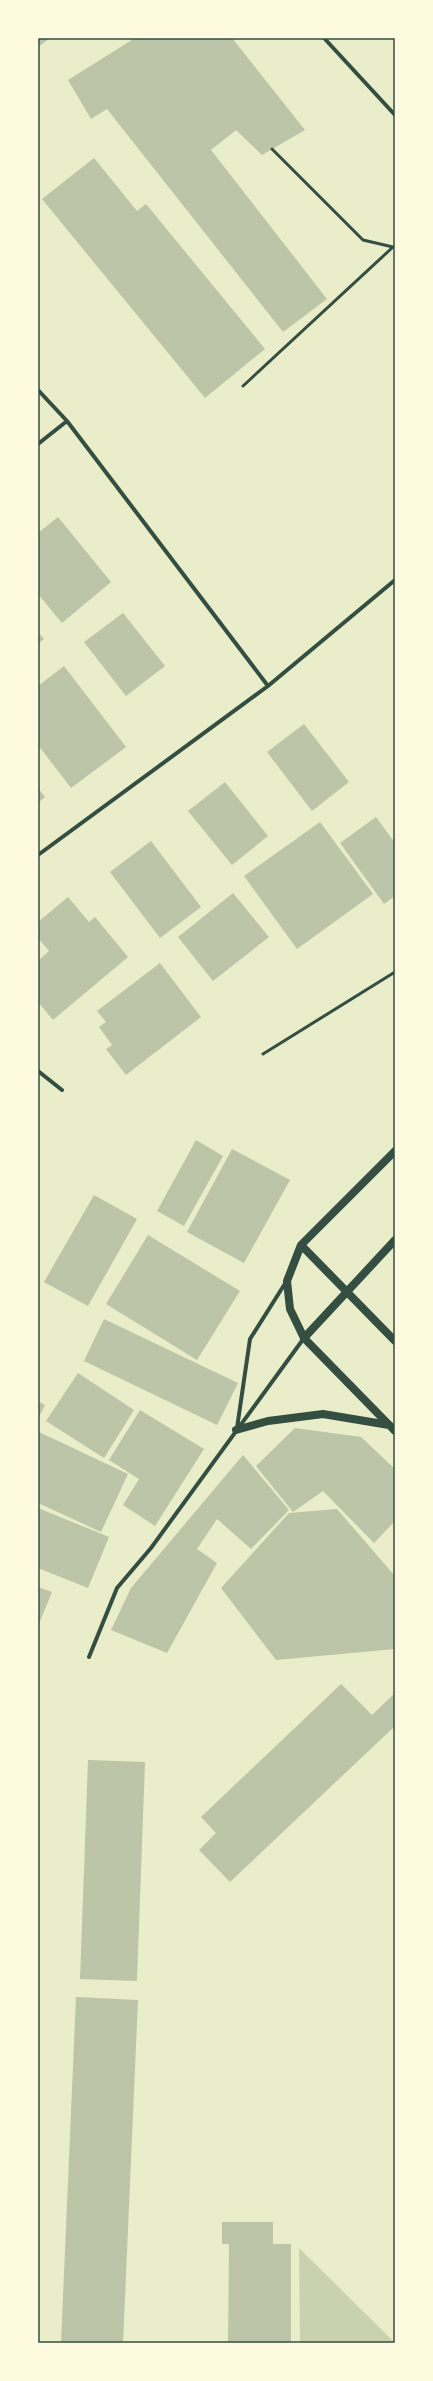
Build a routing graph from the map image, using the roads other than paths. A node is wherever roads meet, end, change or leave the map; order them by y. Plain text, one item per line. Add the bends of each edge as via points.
1 (324, 38) edge
2 (395, 115) edge
3 (272, 149) dead end
4 (394, 247) edge
5 (243, 386) dead end
6 (38, 390) edge
7 (67, 421) junction
8 (38, 444) edge
9 (395, 580) edge
10 (268, 686) junction
11 (38, 855) edge
12 (395, 972) edge
13 (263, 1054) dead end
14 (38, 1071) edge
15 (62, 1090) dead end
16 (395, 1151) edge
17 (395, 1240) edge
18 (301, 1246) junction
19 (287, 1281) junction
20 (347, 1291) junction
21 (304, 1338) junction
22 (395, 1341) edge
23 (392, 1428) edge
24 (236, 1430) junction
25 (89, 1657) dead end

1 - 2 street
3 - 4 lane via 363,240
4 - 5 lane
6 - 7 street
7 - 8 street
7 - 10 street
9 - 10 street
10 - 11 street
12 - 13 lane
14 - 15 street
16 - 18 main road
17 - 20 main road
18 - 19 main road
18 - 20 main road
19 - 21 main road via 290,1309
19 - 24 street via 250,1340
20 - 21 main road
20 - 22 main road
21 - 23 main road
21 - 24 street
23 - 24 main road via 324,1414 268,1421
24 - 25 street via 151,1548 117,1588

